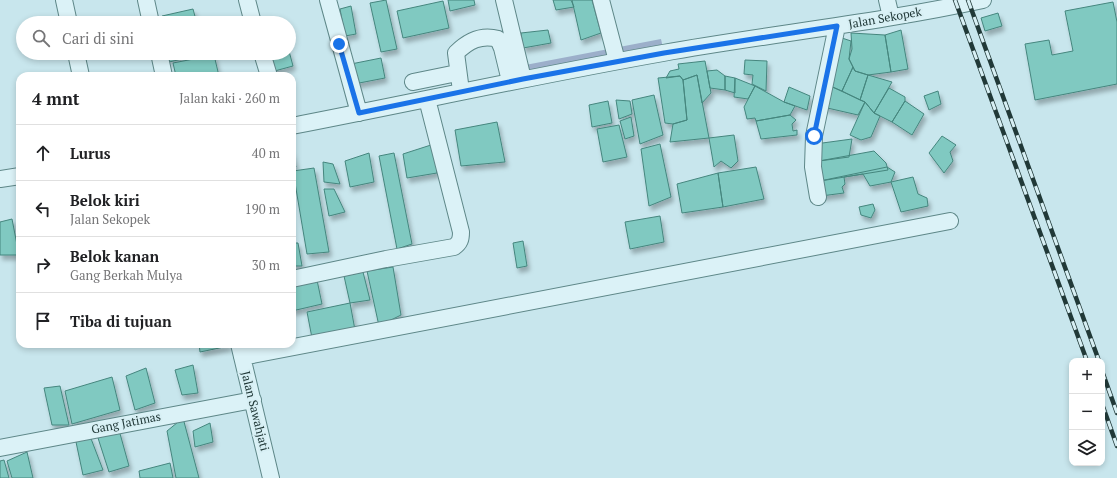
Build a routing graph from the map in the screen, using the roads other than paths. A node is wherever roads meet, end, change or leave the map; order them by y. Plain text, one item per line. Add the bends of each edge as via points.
1 (64, 0) edge
2 (146, 0) edge
3 (247, 0) edge
4 (328, 0) edge
5 (504, 0) edge
6 (601, 0) edge
7 (887, 0) edge
8 (983, 0) edge
9 (67, 16) edge
10 (149, 16) edge
11 (251, 16) edge
12 (891, 17) junction
13 (837, 26) junction
14 (78, 60) edge
15 (161, 60) edge
16 (264, 60) edge
17 (617, 61) junction
18 (80, 72) edge
19 (163, 72) edge
20 (268, 72) edge
21 (457, 73) junction
22 (517, 80) junction
23 (413, 82) dead end
24 (461, 91) junction
25 (427, 98) junction
26 (357, 106) junction
27 (296, 125) edge
28 (16, 177) edge
29 (0, 179) edge
30 (818, 197) dead end
31 (950, 221) dead end
32 (296, 278) edge
33 (296, 340) edge
34 (251, 348) edge
35 (240, 350) edge
36 (253, 400) junction
37 (0, 448) edge
38 (271, 478) edge

1 - 9 street
2 - 10 street
3 - 11 street
4 - 26 street
5 - 22 street
6 - 17 street
7 - 12 street
8 - 12 street, Jalan Sekopek
12 - 13 street, Jalan Sekopek
13 - 17 street, Jalan Sekopek
13 - 30 street via 814,136 813,167
14 - 18 street
15 - 19 street
16 - 20 street
17 - 22 street, Jalan Sekopek
21 - 22 street via 456,53 466,43 489,37 498,39
21 - 23 street
21 - 24 street
22 - 24 street, Jalan Sekopek
24 - 25 street, Jalan Sekopek
25 - 26 street, Jalan Sekopek
25 - 32 street via 461,232 458,244 454,247
26 - 27 street, Jalan Sekopek
28 - 29 street
31 - 33 street
34 - 35 street
35 - 36 street, Jalan Sawahjati
36 - 37 street, Gang Jatimas
36 - 38 street, Jalan Sawahjati

